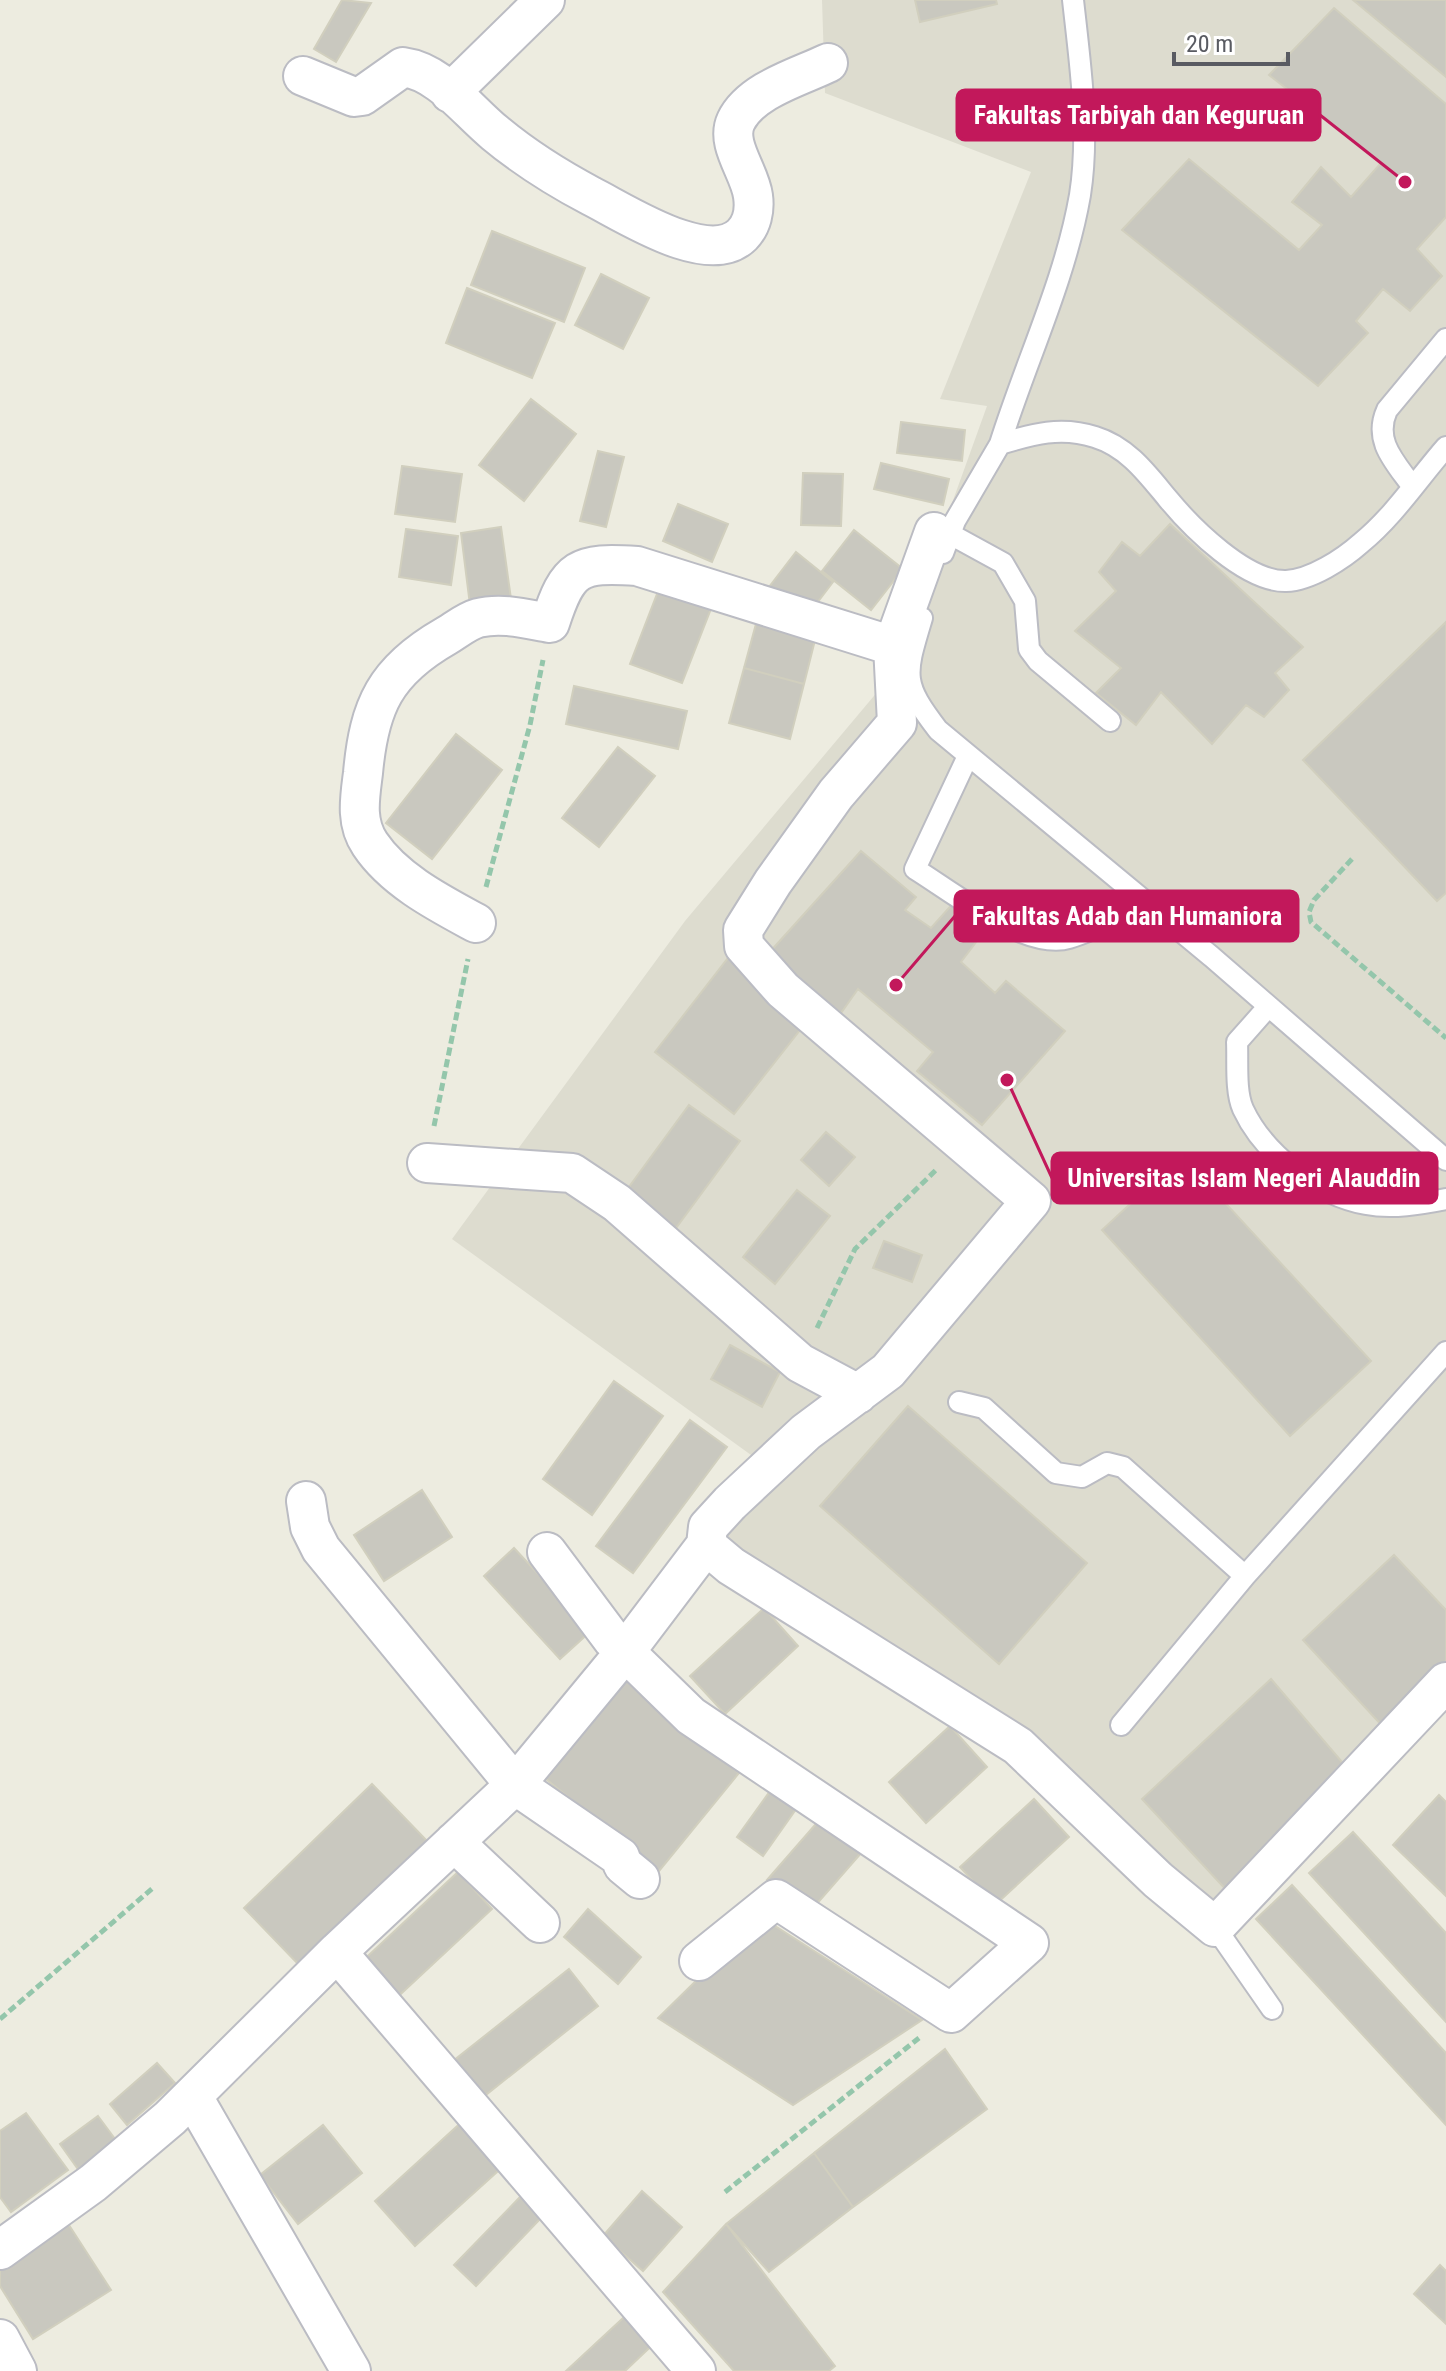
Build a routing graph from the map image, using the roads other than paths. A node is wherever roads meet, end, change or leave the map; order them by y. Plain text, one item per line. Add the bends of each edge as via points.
1 (545, 0) edge
2 (1073, 0) edge
3 (828, 63) dead end
4 (303, 76) dead end
5 (450, 93) junction
6 (1446, 339) edge
7 (1000, 444) junction
8 (1446, 447) edge
9 (1412, 486) junction
10 (942, 533) junction
11 (893, 646) junction
12 (1110, 721) dead end
13 (968, 756) junction
14 (1149, 904) junction
15 (476, 923) dead end
16 (1268, 1007) junction
17 (1446, 1160) edge
18 (427, 1163) dead end
19 (1446, 1199) edge
20 (1446, 1352) edge
21 (858, 1394) junction
22 (959, 1402) dead end
23 (306, 1501) dead end
24 (706, 1545) junction
25 (547, 1552) dead end
26 (1245, 1576) junction
27 (625, 1652) junction
28 (1446, 1682) edge
29 (1121, 1725) dead end
30 (515, 1785) junction
31 (454, 1842) junction
32 (640, 1879) dead end
33 (540, 1923) dead end
34 (1215, 1927) junction
35 (337, 1952) junction
36 (699, 1961) dead end
37 (1272, 2009) dead end
38 (193, 2097) junction
39 (0, 2250) edge
40 (0, 2339) edge
41 (17, 2371) edge
42 (351, 2371) edge
43 (696, 2371) edge

1 - 5 street
2 - 7 lane via 1083,115 1080,191 1053,297
3 - 5 street via 768,90 737,119 732,133 753,196 753,214 748,229 726,246 679,240 550,174
4 - 5 street via 354,97 403,67 424,70
6 - 9 lane via 1382,423 1385,447
7 - 9 lane via 1041,432 1098,438 1140,463 1171,503 1230,560 1284,581 1328,565 1360,544
7 - 10 lane
8 - 9 lane
10 - 11 street
10 - 12 lane via 1003,563 1025,601 1029,649
10 - 13 lane via 908,680 913,697 938,730
11 - 15 street via 637,566 611,564 581,569 563,585 550,623 509,616 477,618 436,642 409,661 383,691 367,729 359,813 368,842 386,864
11 - 21 street via 897,723 836,794 773,882 743,930 744,946 783,990 1031,1201 928,1327 888,1371
13 - 14 lane
13 - 14 lane via 915,869 1007,926 1050,939 1067,939
14 - 16 lane
16 - 17 lane
16 - 19 lane via 1237,1042 1242,1107 1266,1144 1326,1190 1366,1204
18 - 21 street via 572,1173 617,1203 800,1363
20 - 26 lane
21 - 24 street via 806,1432 730,1503 708,1527
22 - 26 lane via 984,1408 1056,1473 1082,1477 1107,1463 1123,1467
23 - 30 street via 321,1549
24 - 27 street
24 - 34 street via 731,1566 1018,1746
25 - 27 street
26 - 29 lane
27 - 30 street
27 - 36 street via 691,1716 1029,1943 951,2013 776,1899
28 - 34 street
30 - 31 street
30 - 32 street via 620,1857
31 - 33 street
31 - 35 street
34 - 37 lane
35 - 38 street
35 - 43 street
38 - 39 street via 93,2183
38 - 42 street
40 - 41 street

